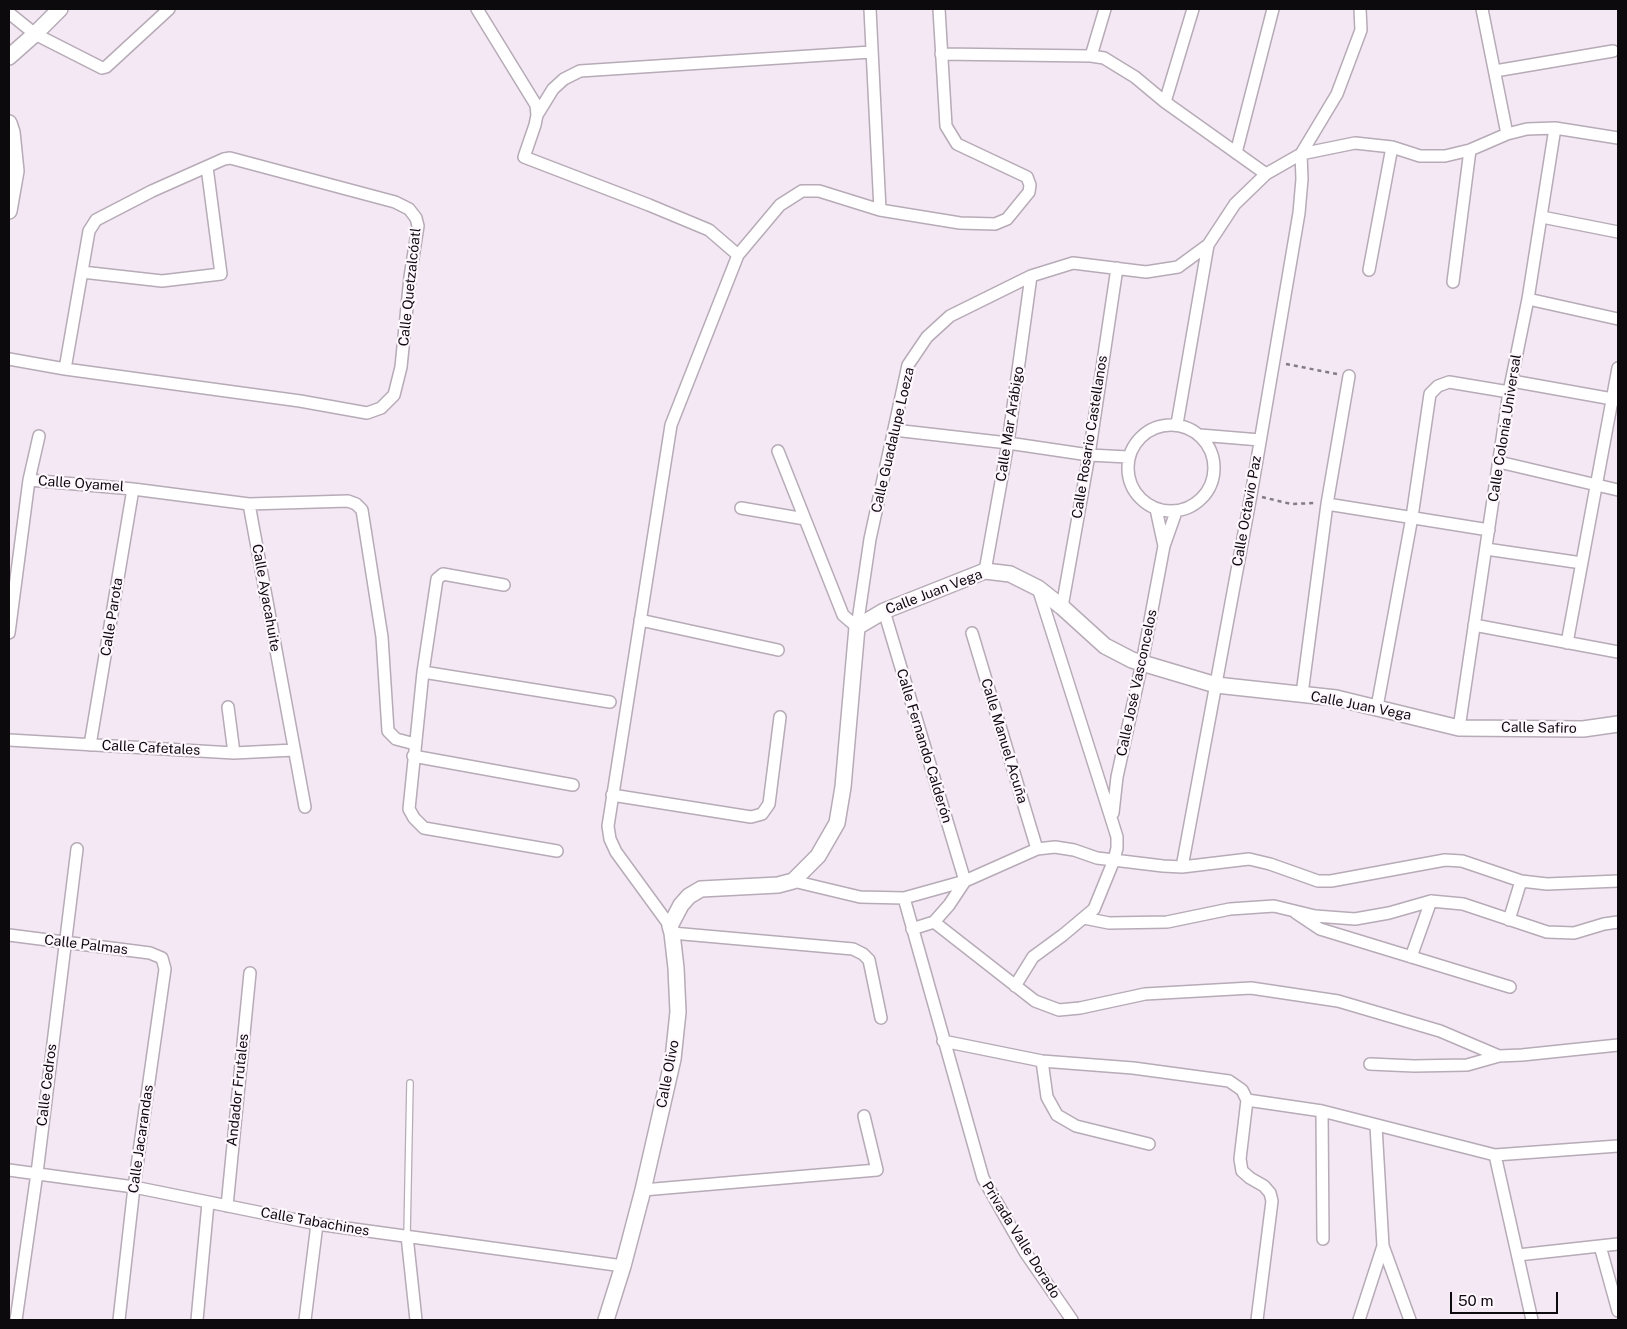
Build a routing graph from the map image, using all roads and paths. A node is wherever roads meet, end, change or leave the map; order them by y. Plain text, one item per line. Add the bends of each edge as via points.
1 (60, 9) edge
2 (169, 9) edge
3 (476, 9) edge
4 (870, 9) edge
5 (940, 9) edge
6 (1105, 9) edge
7 (1193, 9) edge
8 (1273, 9) edge
9 (1360, 9) edge
10 (1482, 9) edge
11 (9, 13) edge
12 (35, 34) junction
13 (1613, 51) dead end
14 (871, 52) junction
15 (941, 54) junction
16 (1091, 56) junction
17 (9, 57) edge
18 (1495, 71) junction
19 (1165, 102) junction
20 (537, 115) junction
21 (9, 123) edge
22 (1555, 128) junction
23 (1507, 134) junction
24 (1618, 138) edge
25 (1392, 147) junction
26 (1470, 150) junction
27 (1236, 153) junction
28 (1301, 154) junction
29 (207, 167) junction
30 (1266, 174) junction
31 (880, 210) junction
32 (9, 211) edge
33 (1542, 217) junction
34 (1618, 232) edge
35 (1208, 245) junction
36 (738, 255) junction
37 (1117, 268) junction
38 (1369, 270) dead end
39 (82, 272) junction
40 (1031, 276) junction
41 (1453, 282) dead end
42 (1528, 299) junction
43 (1618, 319) edge
44 (9, 359) edge
45 (1273, 361) junction
46 (1618, 368) edge
47 (65, 369) junction
48 (1348, 376) joint
49 (1511, 386) junction
50 (1616, 399) edge
51 (1177, 424) junction
52 (894, 430) junction
53 (1200, 435) junction
54 (39, 436) dead end
55 (1260, 440) junction
56 (1008, 443) junction
57 (778, 451) dead end
58 (1088, 455) junction
59 (1128, 457) junction
60 (1499, 462) junction
61 (29, 480) junction
62 (1597, 485) junction
63 (133, 488) junction
64 (1618, 490) edge
65 (1251, 495) junction
66 (249, 504) junction
67 (1328, 504) junction
68 (741, 508) dead end
69 (1156, 510) junction
70 (1176, 512) junction
71 (1412, 517) junction
72 (805, 519) junction
73 (1489, 530) junction
74 (1164, 546) junction
75 (1486, 549) junction
76 (1582, 563) junction
77 (985, 571) junction
78 (504, 585) dead end
79 (1038, 588) junction
80 (1062, 607) junction
81 (10, 611) edge
82 (884, 611) junction
83 (640, 620) junction
84 (1474, 625) junction
85 (857, 627) junction
86 (9, 633) edge
87 (972, 633) dead end
88 (1567, 642) junction
89 (778, 650) dead end
90 (1618, 652) edge
91 (1142, 663) junction
92 (423, 672) junction
93 (1216, 685) junction
94 (1302, 694) junction
95 (610, 702) dead end
96 (228, 707) dead end
97 (1377, 707) junction
98 (780, 718) dead end
99 (1618, 724) edge
100 (1459, 728) junction
101 (9, 740) edge
102 (90, 745) junction
103 (294, 750) junction
104 (414, 750) junction
105 (234, 753) junction
106 (573, 785) dead end
107 (612, 795) junction
108 (305, 807) dead end
109 (1112, 821) junction
110 (77, 849) dead end
111 (1037, 849) junction
112 (557, 851) dead end
113 (1114, 860) junction
114 (1182, 867) junction
115 (965, 881) junction
116 (1521, 881) junction
117 (1618, 881) edge
118 (793, 882) junction
119 (904, 898) junction
120 (1431, 901) junction
121 (1292, 910) junction
122 (1084, 918) junction
123 (1509, 920) junction
124 (934, 922) junction
125 (1618, 922) edge
126 (671, 929) junction
127 (912, 929) junction
128 (9, 935) edge
129 (65, 942) junction
130 (1411, 957) junction
131 (162, 958) joint
132 (250, 974) dead end
133 (1015, 986) junction
134 (1510, 986) dead end
135 (881, 1018) dead end
136 (943, 1041) junction
137 (1618, 1045) edge
138 (1499, 1056) junction
139 (1042, 1061) junction
140 (1370, 1064) dead end
141 (410, 1083) dead end
142 (1247, 1100) junction
143 (1322, 1111) junction
144 (864, 1116) dead end
145 (1376, 1126) junction
146 (1149, 1144) dead end
147 (1618, 1146) edge
148 (1495, 1155) junction
149 (9, 1170) edge
150 (37, 1173) junction
151 (134, 1187) junction
152 (643, 1190) junction
153 (208, 1203) junction
154 (227, 1206) junction
155 (317, 1224) junction
156 (407, 1236) junction
157 (1323, 1238) dead end
158 (1618, 1244) edge
159 (1383, 1246) junction
160 (1600, 1246) junction
161 (1518, 1255) junction
162 (623, 1266) junction
163 (1618, 1311) edge
164 (16, 1320) edge
165 (118, 1320) edge
166 (198, 1320) edge
167 (305, 1320) edge
168 (416, 1320) edge
169 (606, 1320) edge
170 (1072, 1320) edge
171 (1257, 1320) edge
172 (1359, 1320) edge
173 (1410, 1320) edge
174 (1532, 1320) edge

1 - 12 street
2 - 12 street via 102,68
3 - 20 street via 536,105
4 - 14 street
5 - 15 street
6 - 16 street
7 - 19 street
8 - 27 street
9 - 28 street via 1361,30 1337,94
10 - 18 street
11 - 12 street
12 - 17 street
13 - 18 street
14 - 20 street via 580,71 564,78 553,89
14 - 31 street
15 - 16 street
15 - 31 street via 946,126 958,144 1027,177 1028,192 1007,220 995,224 960,223
16 - 19 street via 1104,58 1135,77
18 - 23 street
19 - 27 street
20 - 36 street via 524,157 709,230
21 - 32 street via 16,171
22 - 23 street
22 - 24 street
22 - 33 street, Calle Colonia Universal
23 - 26 street
25 - 26 street via 1420,156 1445,156
25 - 28 street via 1355,143
25 - 38 street
26 - 41 street
27 - 30 street
28 - 30 street, Calle Guadalupe Loeza
28 - 45 street, Calle Octavio Paz via 1299,213
29 - 39 street, Calle Quetzalcóatl via 96,220 89,232
29 - 39 street via 221,274 162,281
29 - 47 street, Calle Quetzalcóatl via 230,158 409,208 418,226 401,367 394,395 381,408 367,413 275,397
30 - 35 street, Calle Guadalupe Loeza via 1235,204
31 - 36 street via 819,191 802,192 780,205
33 - 34 street
33 - 42 street, Calle Colonia Universal
35 - 37 street, Calle Guadalupe Loeza via 1178,267 1146,272
35 - 51 street
36 - 83 street via 671,425
37 - 40 street, Calle Guadalupe Loeza via 1073,263
37 - 58 street, Calle Rosario Castellanos
39 - 47 street, Calle Quetzalcóatl
40 - 52 street, Calle Guadalupe Loeza via 950,316 927,337 908,365
40 - 56 street, Calle Mar Arábigo
42 - 43 street
42 - 49 street, Calle Colonia Universal
44 - 47 street, Calle Quetzalcóatl
45 - 48 path
45 - 55 street, Calle Octavio Paz
46 - 50 street
48 - 67 street
49 - 50 street
49 - 60 street, Calle Colonia Universal
49 - 71 street via 1449,382 1430,394
50 - 62 street
51 - 53 street
51 - 59 street via 1156,426 1138,438
52 - 56 street
52 - 85 street, Calle Guadalupe Loeza via 870,539
53 - 55 street
53 - 70 street via 1214,456 1213,481 1200,502
54 - 61 street
55 - 65 street, Calle Octavio Paz
56 - 58 street
56 - 77 street, Calle Mar Arábigo
57 - 72 street
58 - 59 street
58 - 80 street, Calle Rosario Castellanos
59 - 69 street via 1128,479 1138,498
60 - 62 street
60 - 73 street, Calle Colonia Universal
61 - 63 street, Calle Oyamel
61 - 81 street
62 - 64 street
62 - 76 street
63 - 66 street
63 - 102 street, Calle Parota
65 - 67 path via 1291,504
65 - 93 street, Calle Octavio Paz
66 - 103 street, Calle Ayacahuite
66 - 104 street via 348,501 362,510 382,637 388,731
67 - 71 street
67 - 94 street
68 - 72 street
69 - 70 street
69 - 74 street, Calle José Vasconcelos
70 - 74 street, Calle José Vasconcelos
71 - 73 street
71 - 97 street
72 - 85 street via 843,615
73 - 75 street, Calle Colonia Universal
74 - 91 street, Calle José Vasconcelos
75 - 76 street
75 - 84 street, Calle Colonia Universal
76 - 88 street
77 - 79 street, Calle Juan Vega via 1010,574
77 - 82 street, Calle Juan Vega
78 - 92 street via 443,574 439,576
79 - 80 street, Calle Juan Vega
79 - 109 street
80 - 91 street, Calle Juan Vega via 1105,646
81 - 86 street
82 - 85 street, Calle Juan Vega
82 - 115 street, Calle Fernando Calderón
83 - 89 street
83 - 107 street
84 - 88 street
84 - 100 street, Calle Colonia Universal
85 - 118 street via 837,823 818,856
87 - 111 street, Calle Manuel Acuña
88 - 90 street
91 - 93 street, Calle Juan Vega
91 - 109 street, Calle José Vasconcelos via 1117,777
92 - 95 street
92 - 104 street
93 - 94 street, Calle Juan Vega
93 - 114 street, Calle Octavio Paz
94 - 97 street, Calle Juan Vega
96 - 105 street
97 - 100 street, Calle Juan Vega
98 - 107 street via 769,804 762,814 751,817
99 - 100 street, Calle Safiro via 1583,729
101 - 102 street, Calle Cafetales
102 - 105 street, Calle Cafetales
103 - 105 street, Calle Cafetales
103 - 108 street, Calle Ayacahuite
104 - 106 street
104 - 112 street via 409,809 424,828
107 - 126 street via 608,826 610,840
109 - 113 street via 1117,837
110 - 129 street, Calle Cedros
111 - 113 street via 1055,847
111 - 115 street
113 - 114 street
113 - 122 street via 1094,909
114 - 116 street via 1249,858 1331,882 1445,860 1462,861
115 - 119 street
115 - 124 street via 950,905
116 - 117 street via 1547,884
116 - 123 street
118 - 119 street via 860,897
118 - 126 street via 701,889 681,905
119 - 127 street, Privada Valle Dorado
120 - 121 street via 1355,919 1315,916
120 - 123 street via 1463,904
120 - 130 street
121 - 122 street via 1274,906 1230,909 1166,922 1109,923
121 - 130 street via 1320,929
122 - 133 street via 1033,957
123 - 125 street via 1547,932 1574,933
124 - 127 street
124 - 133 street
126 - 135 street via 853,949 869,960
126 - 152 street, Calle Olivo via 678,1012 673,1059
127 - 136 street, Privada Valle Dorado
128 - 129 street, Calle Palmas
129 - 131 street, Calle Palmas via 150,953
129 - 150 street, Calle Cedros
130 - 134 street
131 - 151 street, Calle Jacarandas via 165,969
132 - 154 street, Andador Frutales
133 - 138 street via 1035,1001 1059,1010 1145,994 1251,988 1338,1001 1440,1031
136 - 139 street
136 - 170 street, Privada Valle Dorado via 983,1178 1025,1252
137 - 138 street
138 - 140 street via 1467,1065
139 - 142 street via 1133,1068 1229,1082 1242,1090
139 - 146 street via 1047,1097 1057,1115 1076,1126
141 - 156 lane
142 - 143 street
142 - 171 street via 1240,1159 1242,1171 1264,1186 1272,1201
143 - 145 street
143 - 157 street
144 - 152 street via 877,1170
145 - 148 street
145 - 159 street
147 - 148 street
148 - 161 street
149 - 150 street, Calle Tabachines
150 - 151 street, Calle Tabachines
150 - 164 street, Calle Cedros
151 - 153 street, Calle Tabachines
151 - 165 street, Calle Jacarandas
152 - 162 street, Calle Olivo
153 - 154 street, Calle Tabachines
153 - 166 street
154 - 155 street, Calle Tabachines
155 - 156 street, Calle Tabachines
155 - 167 street
156 - 162 street, Calle Tabachines
156 - 168 street
158 - 160 street
159 - 172 street
159 - 173 street
160 - 161 street
160 - 163 street
161 - 174 street
162 - 169 street, Calle Olivo

